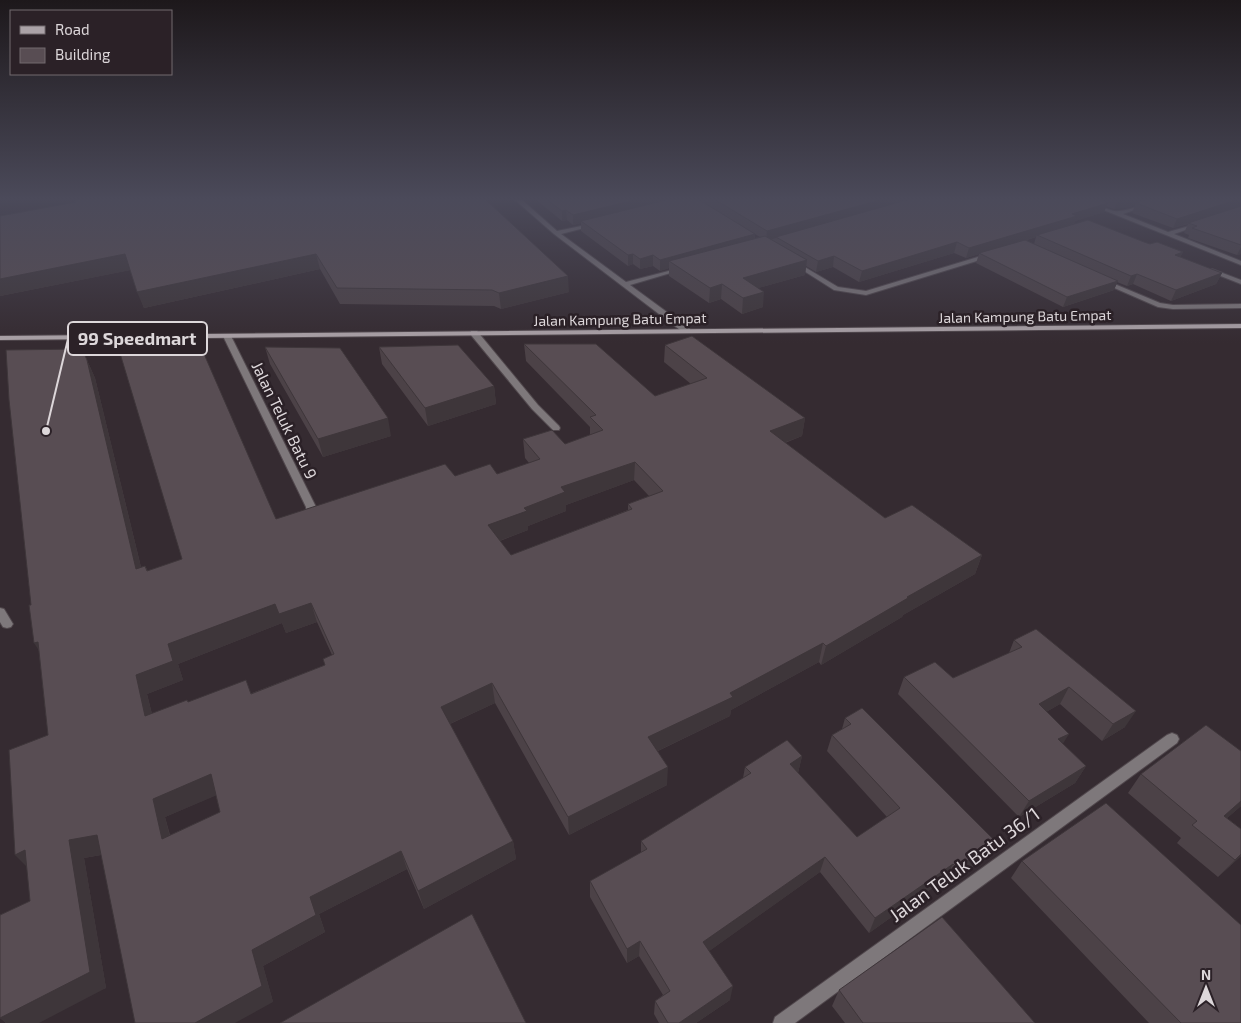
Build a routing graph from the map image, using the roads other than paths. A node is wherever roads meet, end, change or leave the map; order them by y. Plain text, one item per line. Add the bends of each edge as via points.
1 (575, 247) edge
2 (1200, 247) edge
3 (997, 253) edge
4 (789, 260) edge
5 (1241, 263) edge
6 (690, 266) edge
7 (1205, 268) edge
8 (1100, 280) edge
9 (1241, 282) edge
10 (625, 284) junction
11 (1241, 306) edge
12 (1241, 326) edge
13 (687, 331) junction
14 (474, 334) junction
15 (227, 336) junction
16 (0, 338) edge
17 (556, 428) dead end
18 (311, 518) edge
19 (0, 612) edge
20 (7, 624) dead end
21 (1172, 738) dead end
22 (781, 1023) edge

1 - 10 street
2 - 5 street
3 - 4 street via 866,293 836,288
6 - 10 street
7 - 9 street
8 - 11 street via 1158,305
10 - 13 street
12 - 13 main road, Jalan Kampung Batu Empat
13 - 14 main road, Jalan Kampung Batu Empat
14 - 15 main road, Jalan Kampung Batu Empat
14 - 17 street
15 - 16 main road, Jalan Kampung Batu Empat
15 - 18 street, Jalan Teluk Batu 9 via 311,507
19 - 20 street
21 - 22 street, Jalan Teluk Batu 36/1

